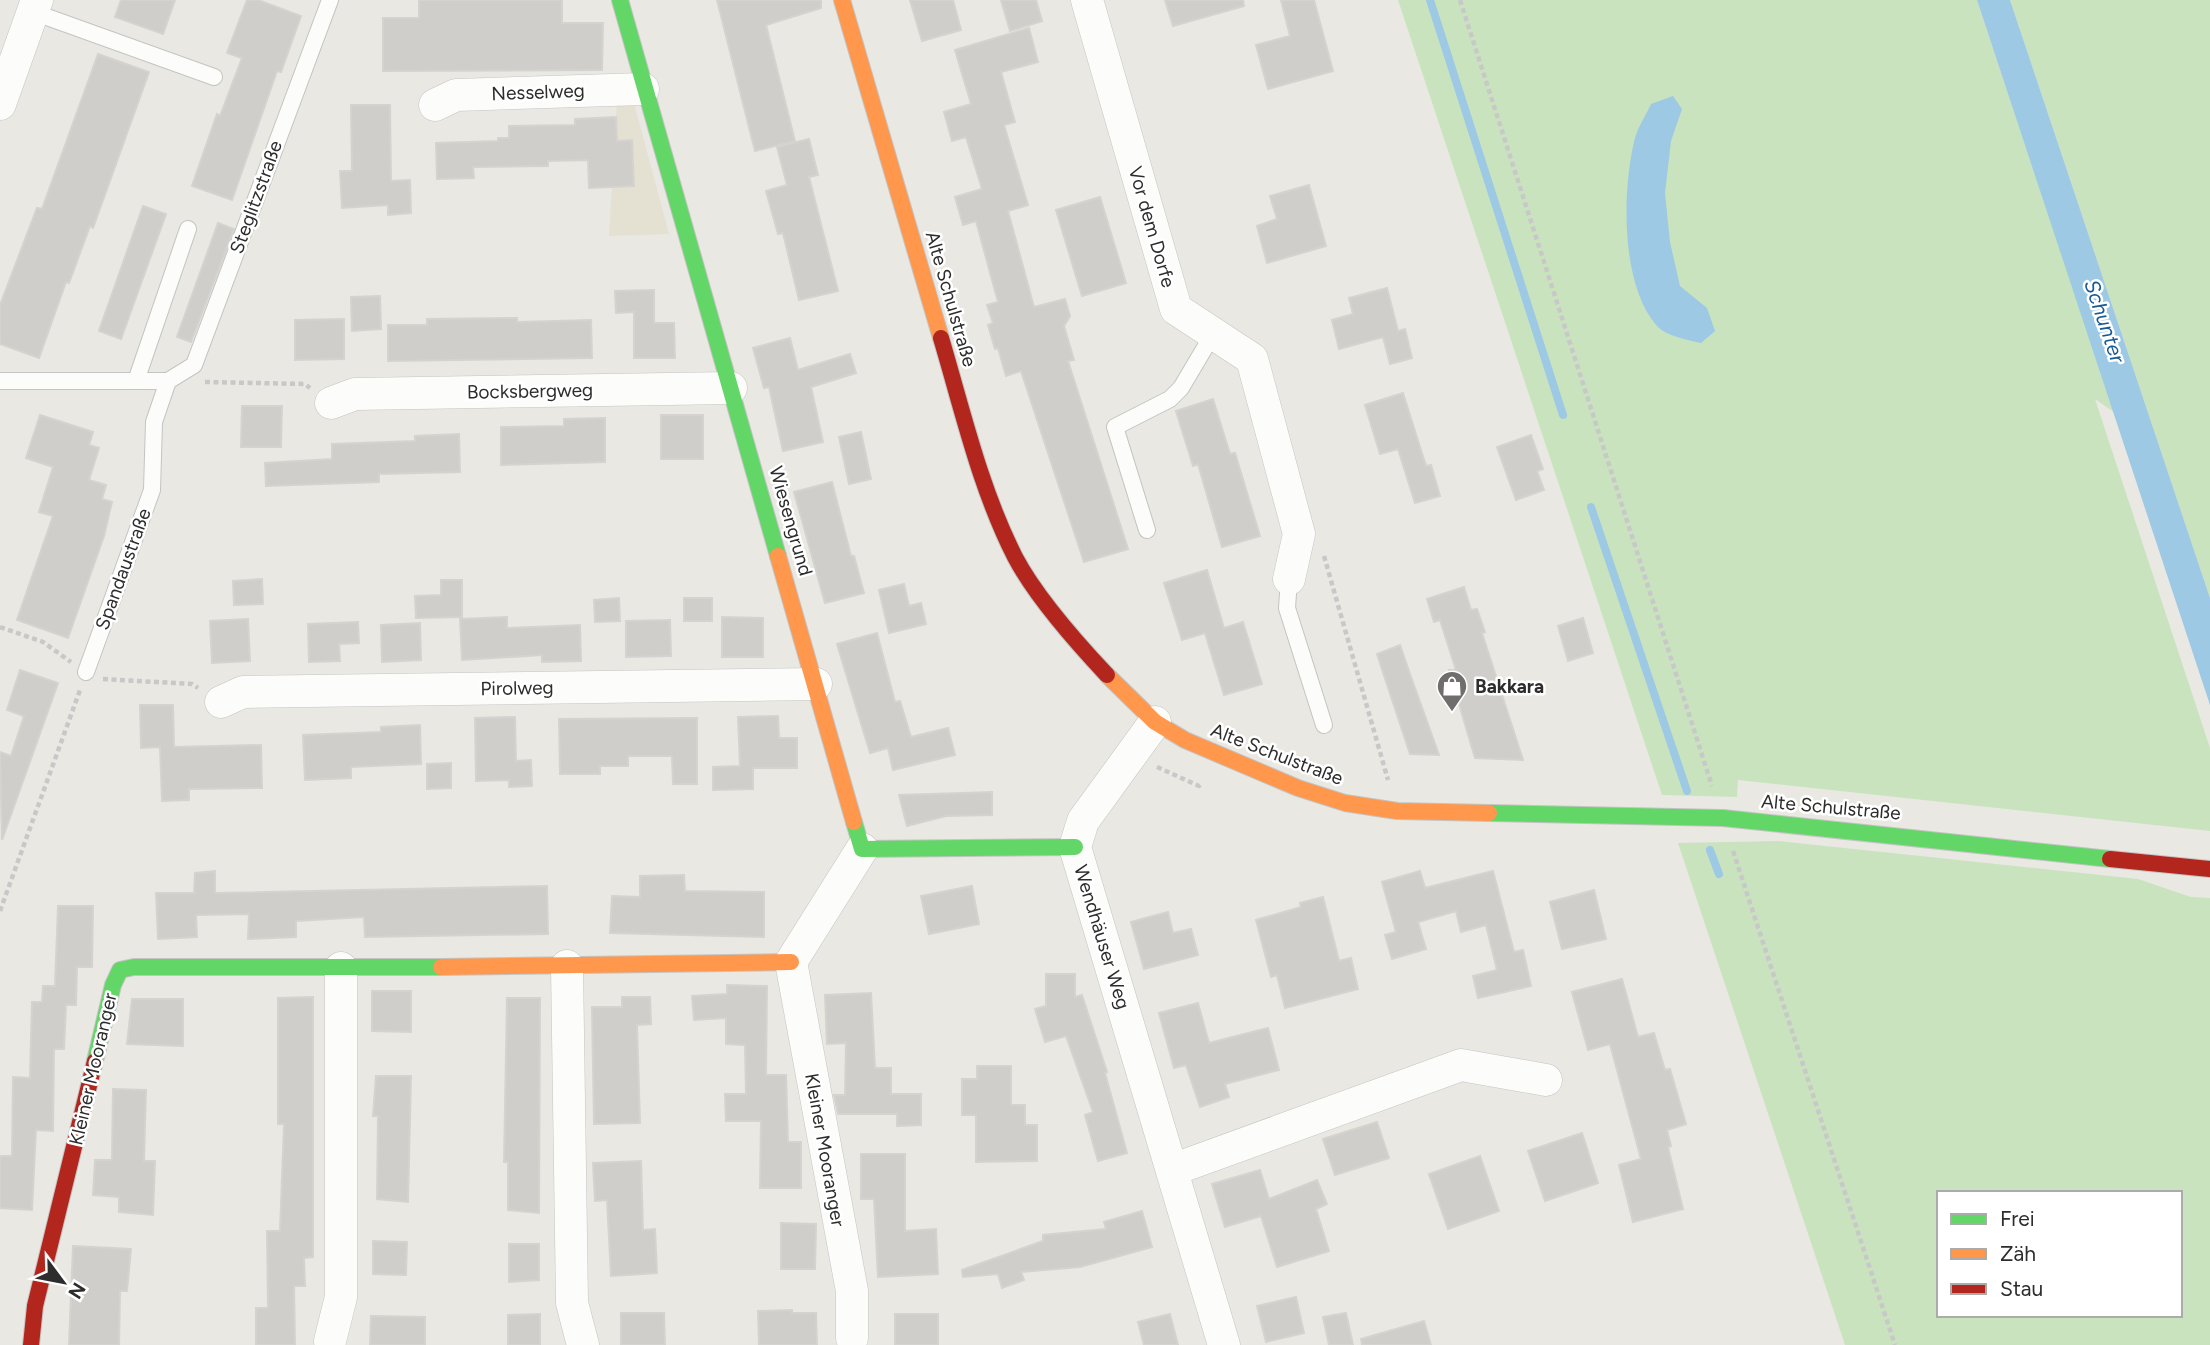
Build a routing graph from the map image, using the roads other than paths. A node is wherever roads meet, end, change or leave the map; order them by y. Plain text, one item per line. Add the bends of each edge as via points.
1 (330, 0) edge
2 (620, 0) edge
3 (842, 0) edge
4 (1087, 0) edge
5 (35, 6) edge
6 (10, 42) edge
7 (214, 77) dead end
8 (643, 89) junction
9 (0, 104) edge
10 (435, 105) dead end
11 (188, 229) dead end
12 (1213, 334) junction
13 (136, 381) junction
14 (168, 381) junction
15 (0, 382) edge
16 (731, 388) junction
17 (331, 402) road end
18 (1147, 530) dead end
19 (1289, 579) joint
20 (86, 672) road end
21 (816, 684) junction
22 (221, 702) dead end
23 (1155, 722) junction
24 (1324, 724) dead end
25 (1075, 846) junction
26 (862, 849) junction
27 (2210, 869) edge
28 (791, 962) junction
29 (567, 966) junction
30 (341, 968) junction
31 (1546, 1080) dead end
32 (1172, 1170) junction
33 (852, 1338) dead end
34 (330, 1341) dead end
35 (31, 1345) edge
36 (583, 1345) edge
37 (1224, 1345) edge

1 - 14 lane, Steglitzstraße via 194,365
2 - 8 street, Wiesengrund
3 - 23 street, Alte Schulstraße via 985,489 1016,558 1036,589 1105,673
4 - 12 street, Vor dem Dorfe via 1176,309
5 - 6 street
5 - 7 lane
6 - 9 street
8 - 10 street, Nesselweg via 456,95
8 - 16 street, Wiesengrund
11 - 13 lane
12 - 18 lane via 1170,399 1115,427
12 - 19 street, Vor dem Dorfe via 1252,359 1299,534
13 - 14 lane
13 - 15 lane
14 - 20 lane, Spandaustraße via 154,422 152,490
16 - 17 street, Bocksbergweg via 355,394
16 - 21 street, Wiesengrund
19 - 24 lane via 1287,608
21 - 22 street, Pirolweg via 243,692
21 - 26 street, Wiesengrund
23 - 25 street, Wendhäuser Weg via 1083,821
23 - 27 street, Alte Schulstraße via 1185,740 1298,788 1345,803 1397,811 1723,818
25 - 26 street
25 - 32 street, Wendhäuser Weg
26 - 28 street
28 - 29 street, Kleiner Mooranger
28 - 33 street, Kleiner Mooranger via 852,1291
29 - 30 street, Kleiner Mooranger
29 - 36 street via 572,1303
30 - 34 street via 341,1297
30 - 35 street, Kleiner Mooranger via 120,970 35,1306
31 - 32 street via 1461,1065
32 - 37 street, Wendhäuser Weg

